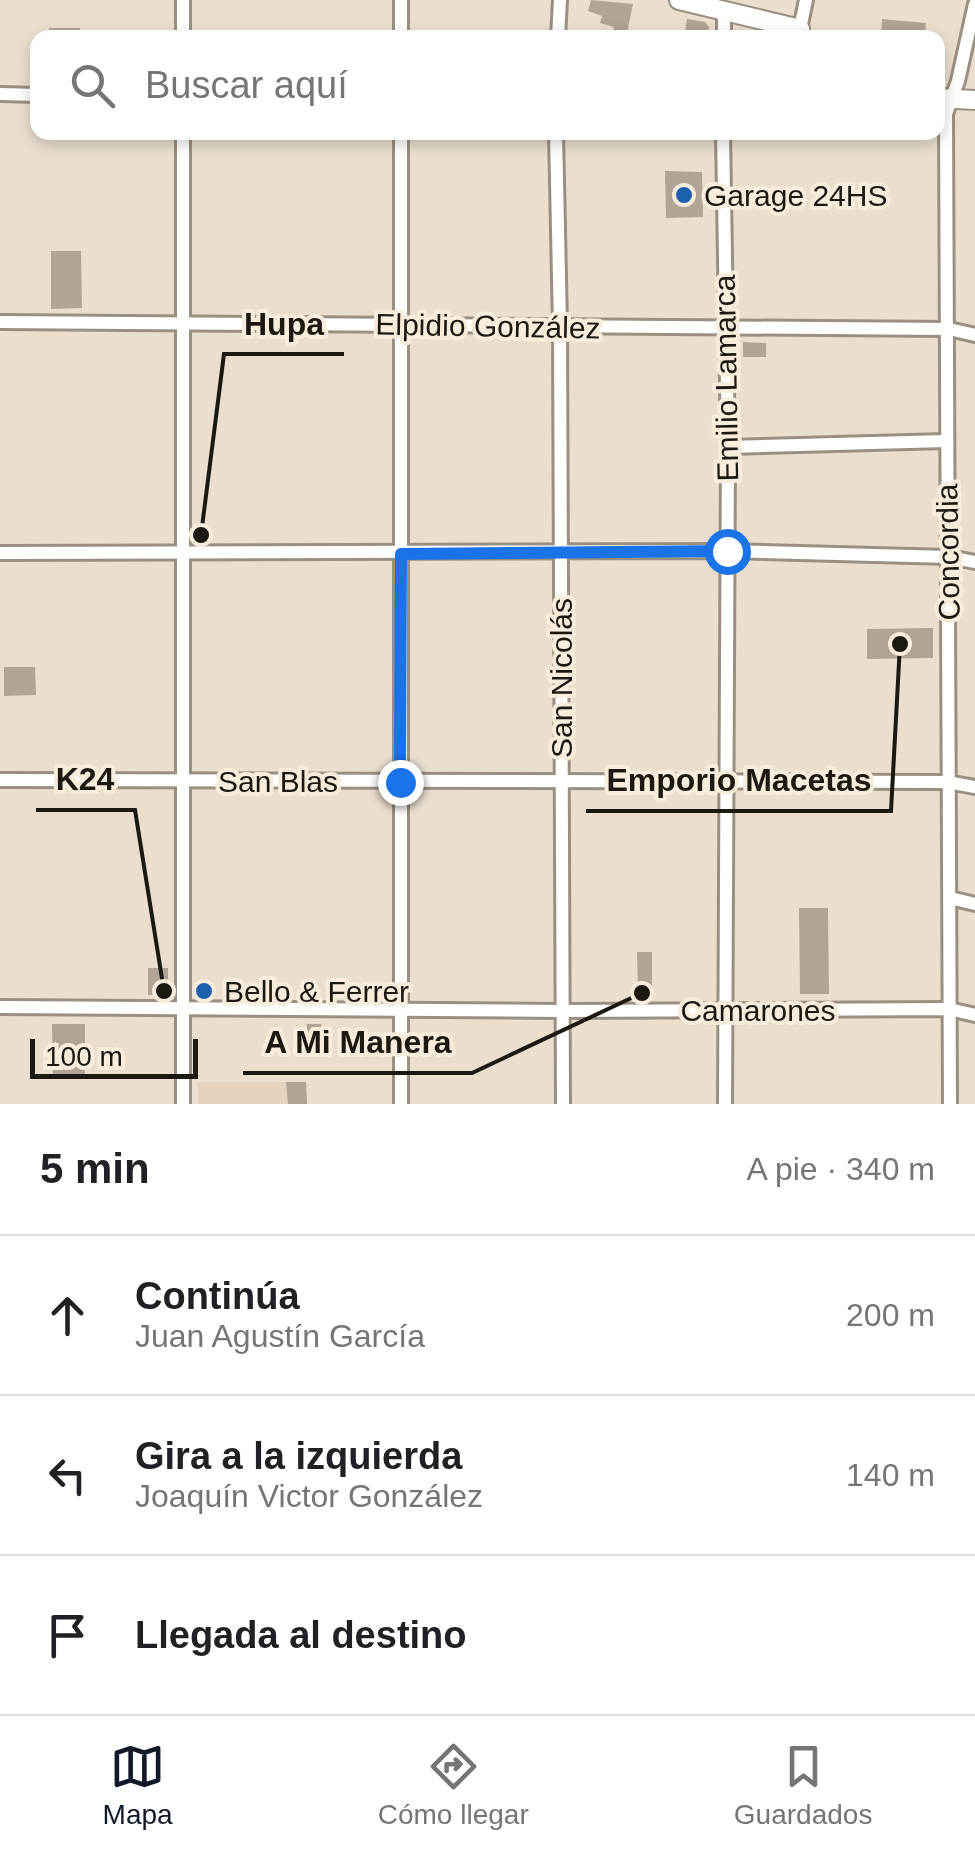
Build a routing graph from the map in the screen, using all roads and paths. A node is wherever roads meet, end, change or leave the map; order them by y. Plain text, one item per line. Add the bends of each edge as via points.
1 (183, 0) edge
2 (401, 0) edge
3 (560, 0) edge
4 (679, 0) edge
5 (806, 0) edge
6 (975, 4) edge
7 (724, 11) junction
8 (183, 30) edge
9 (401, 30) edge
10 (558, 30) edge
11 (724, 30) edge
12 (789, 30) edge
13 (800, 30) edge
14 (0, 94) edge
15 (30, 95) edge
16 (945, 98) edge
17 (975, 100) edge
18 (183, 140) edge
19 (401, 140) edge
20 (556, 140) edge
21 (723, 140) edge
22 (0, 322) edge
23 (401, 324) junction
24 (182, 325) junction
25 (560, 327) junction
26 (725, 327) junction
27 (949, 330) junction
28 (975, 335) edge
29 (946, 440) junction
30 (728, 447) junction
31 (727, 551) junction
32 (0, 553) edge
33 (182, 553) junction
34 (560, 553) junction
35 (401, 554) junction
36 (949, 557) junction
37 (975, 562) edge
38 (0, 780) edge
39 (182, 780) junction
40 (726, 780) junction
41 (562, 781) junction
42 (400, 782) junction
43 (948, 782) junction
44 (975, 787) edge
45 (950, 898) junction
46 (975, 904) edge
47 (0, 1007) edge
48 (950, 1009) junction
49 (183, 1010) junction
50 (401, 1010) junction
51 (724, 1010) junction
52 (563, 1011) junction
53 (975, 1015) edge
54 (184, 1104) edge
55 (400, 1104) edge
56 (563, 1104) edge
57 (725, 1104) edge
58 (950, 1104) edge

1 - 8 street
2 - 9 street
3 - 10 street
4 - 7 street
5 - 13 street
6 - 16 street, Concordia
7 - 11 street
7 - 12 street
14 - 15 street
16 - 17 street
16 - 27 street, Concordia
18 - 24 street
19 - 23 street
20 - 25 street, San Nicolás
21 - 26 street, Emilio Lamarca
22 - 24 street, Elpidio González
23 - 24 street, Elpidio González
23 - 25 street, Elpidio González
23 - 35 street
24 - 33 street
25 - 26 street, Elpidio González
25 - 34 street, San Nicolás
26 - 27 street, Elpidio González
26 - 30 street, Emilio Lamarca
27 - 28 street, Elpidio González
27 - 29 street, Concordia
29 - 30 street
29 - 36 street, Concordia
30 - 31 street, Emilio Lamarca
31 - 34 street
31 - 36 street
31 - 40 street, Emilio Lamarca
32 - 33 street
33 - 35 street
33 - 39 street
34 - 35 street
34 - 41 street, San Nicolás
35 - 42 street
36 - 37 street
36 - 43 street, Concordia
38 - 39 street, San Blas
39 - 42 street, San Blas
39 - 49 street
40 - 41 street, San Blas
40 - 43 street, San Blas
40 - 51 street, Emilio Lamarca
41 - 42 street, San Blas
41 - 52 street, San Nicolás
42 - 50 street
43 - 44 street, San Blas
43 - 45 street, Concordia
45 - 46 street
45 - 48 street, Concordia
47 - 49 street, Camarones
48 - 51 street, Camarones
48 - 53 street, Camarones
48 - 58 street, Concordia
49 - 50 street, Camarones
49 - 54 street
50 - 52 street, Camarones
50 - 55 street
51 - 52 street, Camarones
51 - 57 street, Emilio Lamarca
52 - 56 street, San Nicolás

